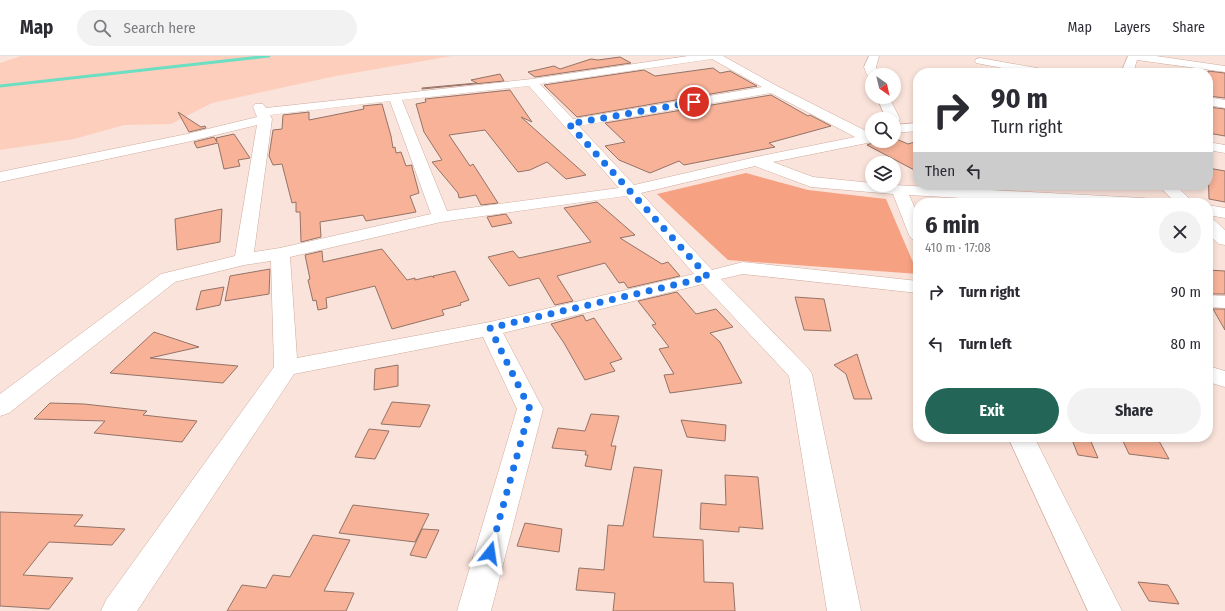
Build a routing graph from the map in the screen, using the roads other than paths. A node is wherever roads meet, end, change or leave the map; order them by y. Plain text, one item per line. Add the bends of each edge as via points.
1 (710, 56) edge
2 (715, 56) edge
3 (874, 56) edge
4 (1134, 56) edge
5 (983, 58) edge
6 (870, 68) edge
7 (973, 68) edge
8 (1026, 68) edge
9 (1129, 68) edge
10 (1225, 69) edge
11 (532, 82) junction
12 (773, 89) junction
13 (395, 97) junction
14 (1213, 102) edge
15 (1225, 104) edge
16 (260, 110) junction
17 (569, 124) junction
18 (901, 126) edge
19 (913, 127) edge
20 (865, 135) edge
21 (865, 139) edge
22 (1213, 147) edge
23 (1225, 149) edge
24 (756, 161) junction
25 (0, 177) edge
26 (865, 187) edge
27 (901, 190) edge
28 (1172, 190) edge
29 (630, 191) junction
30 (900, 192) edge
31 (1049, 198) edge
32 (1180, 198) edge
33 (1213, 211) edge
34 (1225, 213) edge
35 (440, 217) junction
36 (913, 223) edge
37 (1213, 229) edge
38 (1225, 240) edge
39 (280, 254) junction
40 (244, 259) junction
41 (708, 277) junction
42 (913, 286) edge
43 (1213, 301) edge
44 (1225, 302) edge
45 (490, 328) junction
46 (286, 368) junction
47 (1213, 375) edge
48 (1225, 379) edge
49 (0, 407) edge
50 (1023, 442) edge
51 (118, 611) edge
52 (474, 611) edge
53 (844, 611) edge
54 (1105, 611) edge

1 - 11 street
2 - 12 street
3 - 6 street
4 - 9 street
4 - 10 street
5 - 7 street
5 - 8 street
11 - 13 street
11 - 17 street
12 - 17 street
12 - 20 street
13 - 16 street
13 - 35 street
14 - 15 street
16 - 25 street via 187,138
16 - 40 street
17 - 29 street
18 - 19 street
21 - 24 street
22 - 23 street
24 - 26 street via 812,182
24 - 29 street
27 - 31 street
28 - 32 street
29 - 35 street
29 - 41 street
30 - 36 street
33 - 34 street
35 - 39 street
37 - 38 street
39 - 40 street
39 - 46 street
40 - 49 street via 168,278
41 - 42 street via 743,268
41 - 45 street
41 - 53 street via 800,374
43 - 44 street
45 - 46 street
45 - 52 street via 530,409
46 - 51 street
47 - 48 street
50 - 54 street

